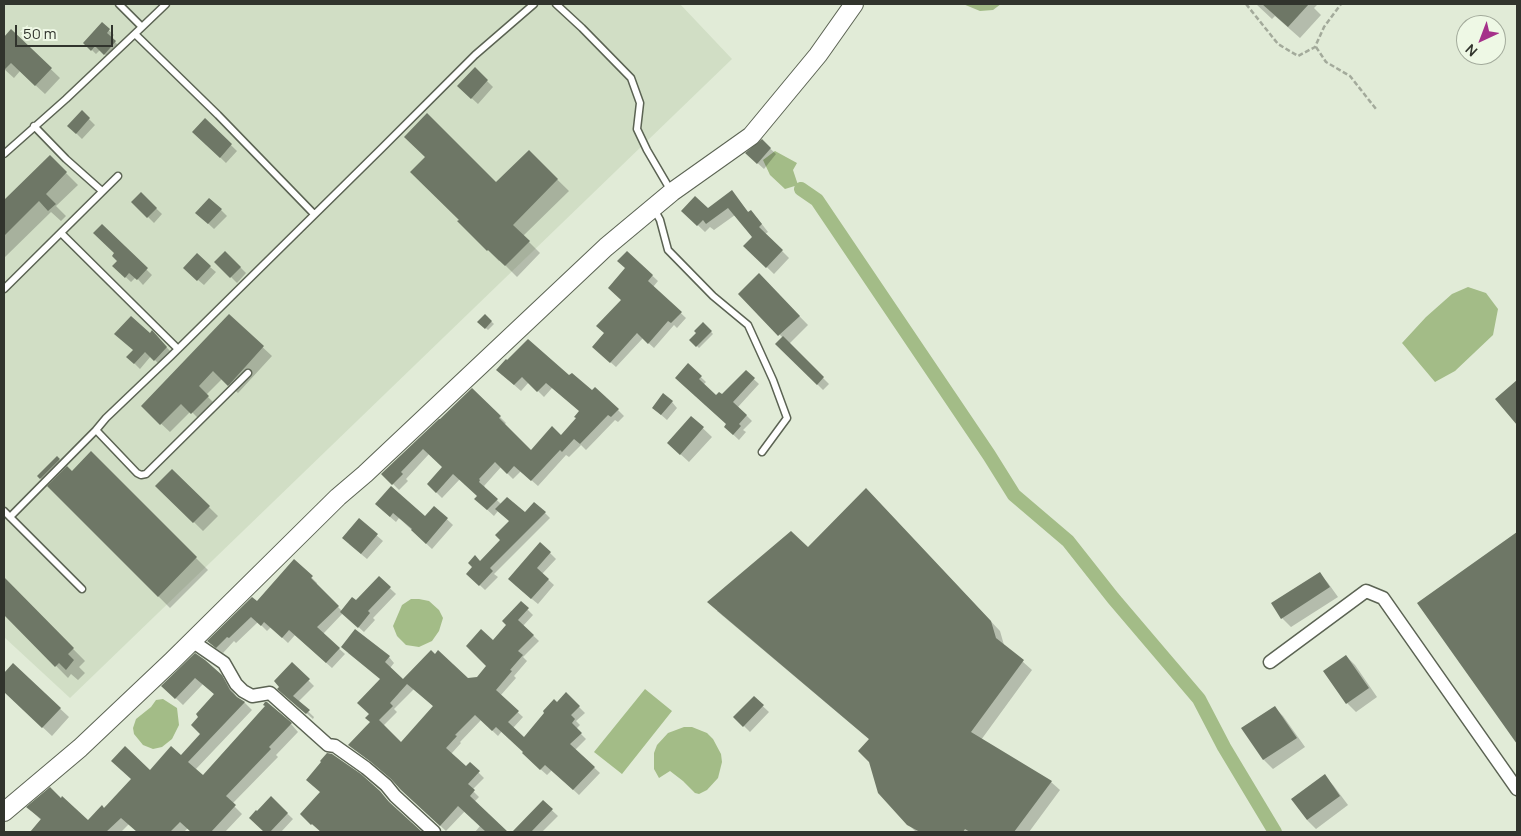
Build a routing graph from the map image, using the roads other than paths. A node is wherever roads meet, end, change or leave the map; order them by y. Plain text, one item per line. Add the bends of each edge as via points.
1 (119, 4) edge
2 (166, 4) edge
3 (534, 4) edge
4 (556, 4) edge
5 (854, 4) edge
6 (142, 27) junction
7 (135, 34) junction
8 (34, 126) junction
9 (4, 154) edge
10 (118, 176) dead end
11 (102, 191) junction
12 (672, 192) junction
13 (653, 208) junction
14 (314, 214) junction
15 (61, 233) junction
16 (4, 289) edge
17 (178, 349) junction
18 (248, 373) dead end
19 (96, 430) junction
20 (762, 452) dead end
21 (4, 511) edge
22 (10, 517) junction
23 (82, 589) dead end
24 (192, 641) junction
25 (1270, 662) dead end
26 (1517, 789) edge
27 (4, 812) edge
28 (434, 832) edge

1 - 6 lane
2 - 6 lane
3 - 14 lane via 475,54
4 - 12 lane via 631,78 640,103 637,129
5 - 12 street via 818,55 751,136
6 - 7 lane
7 - 8 lane
7 - 14 lane
8 - 9 lane
8 - 11 lane
10 - 11 lane
11 - 15 lane
12 - 13 street
13 - 20 lane via 660,220 668,250 713,296 748,325 769,372 788,418
13 - 24 street via 606,247 338,497
14 - 17 lane
15 - 16 lane
15 - 17 lane
17 - 19 lane
18 - 19 lane via 146,474 137,473
19 - 22 lane
21 - 22 lane
22 - 23 lane
24 - 27 street via 80,748
24 - 28 street via 224,663 243,691 252,696 270,693 328,744 366,768
25 - 26 street via 1366,591 1383,598

